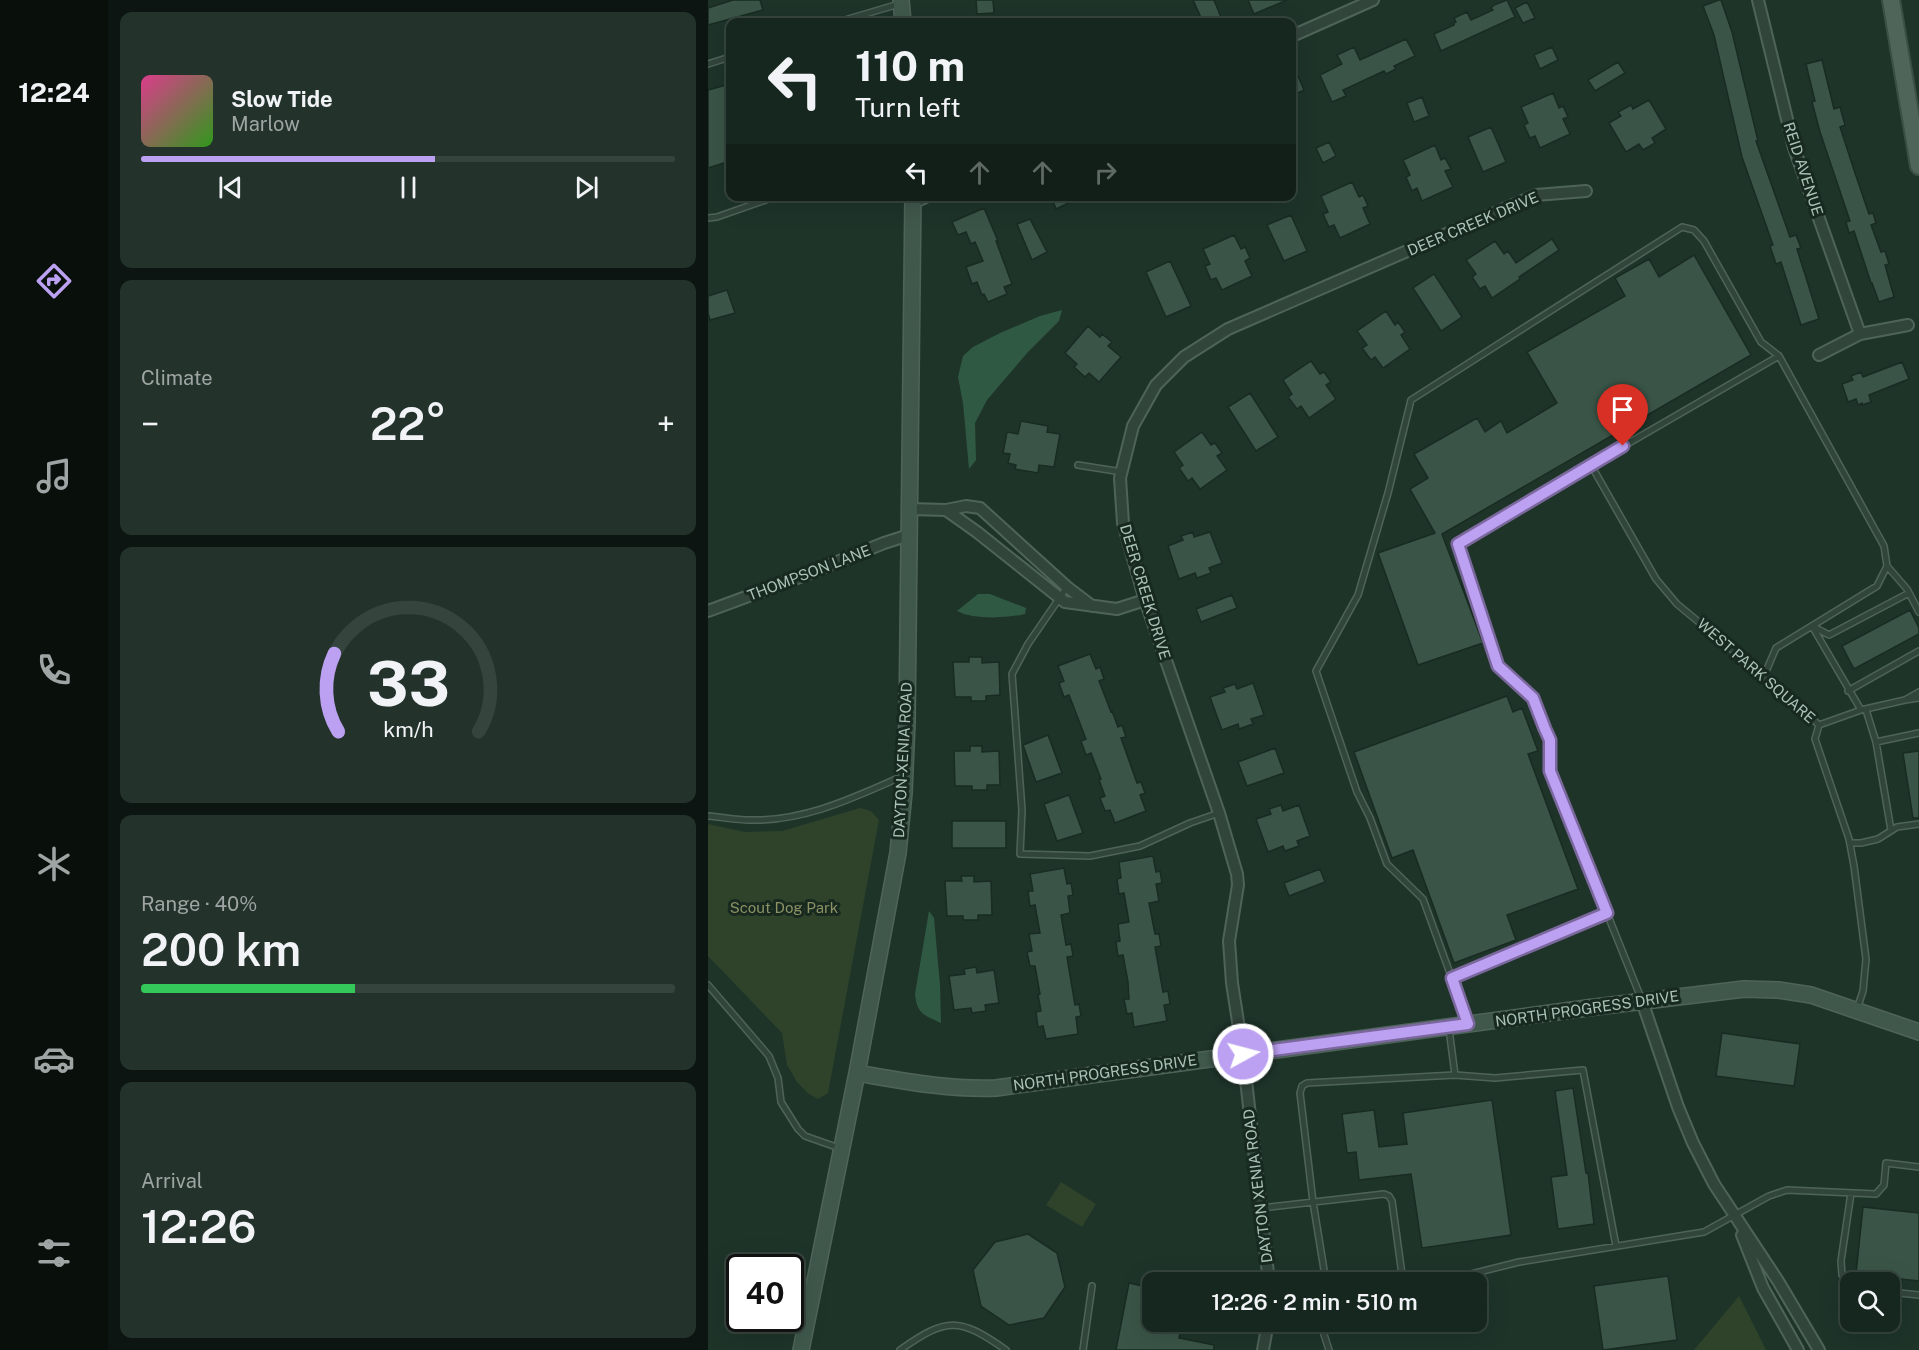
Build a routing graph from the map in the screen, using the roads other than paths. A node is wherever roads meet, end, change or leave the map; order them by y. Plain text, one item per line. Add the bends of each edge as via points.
1 (1373, 0) edge
2 (1758, 0) edge
3 (1891, 0) edge
4 (901, 2) edge
5 (851, 18) edge
6 (903, 18) edge
7 (1296, 34) edge
8 (726, 58) edge
9 (708, 64) edge
10 (1919, 166) edge
11 (1586, 191) dead end
12 (760, 201) edge
13 (913, 201) edge
14 (708, 218) edge
15 (1908, 325) dead end
16 (1860, 334) junction
17 (1819, 355) dead end
18 (1779, 356) junction
19 (1078, 465) dead end
20 (1591, 465) junction
21 (1122, 472) junction
22 (910, 510) junction
23 (946, 510) junction
24 (909, 535) junction
25 (1887, 566) junction
26 (1067, 587) junction
27 (1909, 593) junction
28 (1059, 597) junction
29 (1145, 600) junction
30 (1095, 608) junction
31 (708, 611) edge
32 (1919, 612) edge
33 (1812, 626) junction
34 (1919, 651) edge
35 (1764, 676) junction
36 (1848, 691) junction
37 (1919, 692) edge
38 (1919, 698) edge
39 (1905, 700) junction
40 (1863, 710) junction
41 (1819, 725) junction
42 (1919, 733) edge
43 (1876, 742) junction
44 (905, 775) junction
45 (1219, 813) junction
46 (708, 816) edge
47 (1919, 824) edge
48 (1891, 830) junction
49 (1850, 843) junction
50 (1607, 913) junction
51 (1452, 978) junction
52 (708, 984) edge
53 (1642, 1001) junction
54 (1857, 1011) junction
55 (1468, 1024) junction
56 (1449, 1027) junction
57 (1919, 1032) edge
58 (1243, 1054) junction
59 (857, 1073) junction
60 (1455, 1075) junction
61 (841, 1149) junction
62 (1919, 1167) edge
63 (1851, 1193) junction
64 (1313, 1202) junction
65 (1261, 1208) junction
66 (1734, 1215) junction
67 (1616, 1246) junction
68 (1268, 1272) edge
69 (1324, 1272) edge
70 (1402, 1272) edge
71 (1478, 1272) edge
72 (1842, 1272) edge
73 (1092, 1286) dead end
74 (1900, 1293) edge
75 (1919, 1295) edge
76 (1266, 1332) edge
77 (1323, 1332) edge
78 (801, 1350) edge
79 (900, 1350) edge
80 (1006, 1350) edge
81 (1083, 1350) edge
82 (1263, 1350) edge
83 (1329, 1350) edge
84 (1798, 1350) edge
85 (1819, 1350) edge

1 - 7 street
2 - 16 street, REID AVENUE via 1794,148
3 - 10 main road
4 - 5 lane
4 - 6 main road
8 - 9 lane
11 - 21 street, DEER CREEK DRIVE via 1536,195 1228,329 1184,357 1156,386 1133,426
12 - 14 lane
13 - 22 main road, DAYTON-XENIA ROAD
15 - 16 street
16 - 17 street
18 - 20 lane
18 - 25 lane via 1884,546
18 - 51 lane via 1761,342 1704,241 1694,230 1682,227 1411,400 1358,595 1316,671 1357,792 1387,864 1424,899
19 - 21 lane
20 - 35 lane, WEST PARK SQUARE via 1656,579 1677,604
20 - 50 lane via 1458,544 1498,666 1533,698 1550,740 1550,771
21 - 29 street, DEER CREEK DRIVE via 1123,523
22 - 23 street
22 - 24 main road, DAYTON-XENIA ROAD
23 - 26 street via 980,508
23 - 28 street
24 - 31 street, THOMPSON LANE
24 - 44 main road, DAYTON-XENIA ROAD
25 - 27 lane
25 - 33 lane via 1877,586
26 - 28 lane
26 - 30 street
27 - 32 lane
27 - 33 lane via 1830,635
28 - 30 street via 1065,602
28 - 45 lane via 1012,674 1022,810 1020,854 1090,856 1140,846
29 - 30 street via 1117,609
29 - 45 street, DEER CREEK DRIVE
33 - 35 lane via 1776,648
33 - 36 lane
34 - 36 lane
35 - 41 lane, WEST PARK SQUARE
36 - 40 lane
37 - 39 lane
38 - 39 lane
39 - 40 lane
40 - 41 lane
40 - 43 lane
41 - 49 lane, WEST PARK SQUARE via 1815,738
42 - 43 lane
43 - 48 lane
44 - 46 lane via 824,809 792,816 750,820
44 - 59 main road, DAYTON-XENIA ROAD via 898,853
45 - 58 street, DEER CREEK DRIVE via 1237,874 1229,941
47 - 48 lane
48 - 49 lane via 1878,839
49 - 54 lane, WEST PARK SQUARE via 1866,959
50 - 51 lane
50 - 53 lane
51 - 55 lane
52 - 61 lane via 769,1056 778,1078 781,1101 798,1129 805,1136
53 - 54 main road, NORTH PROGRESS DRIVE via 1761,989 1811,996
53 - 55 main road, NORTH PROGRESS DRIVE
53 - 66 street via 1693,1143
54 - 57 main road, NORTH PROGRESS DRIVE
55 - 56 main road, NORTH PROGRESS DRIVE
56 - 58 main road, NORTH PROGRESS DRIVE
56 - 60 lane
58 - 59 main road, NORTH PROGRESS DRIVE via 996,1088 940,1087
58 - 65 street, DAYTON XENIA ROAD
59 - 61 main road, DAYTON-XENIA ROAD
60 - 64 lane via 1302,1086 1299,1093
60 - 67 lane via 1495,1078 1583,1070
61 - 78 main road, DAYTON-XENIA ROAD
62 - 63 lane via 1886,1163 1884,1185 1876,1194
63 - 66 lane via 1787,1190
63 - 72 lane
64 - 65 lane
64 - 69 lane
64 - 70 lane via 1389,1196
65 - 68 street, DAYTON XENIA ROAD
66 - 67 lane via 1704,1232
66 - 84 street via 1763,1288
66 - 85 street
67 - 71 lane
73 - 81 lane
74 - 75 lane
76 - 82 street
77 - 83 lane
79 - 80 lane via 926,1332 950,1324 972,1329

